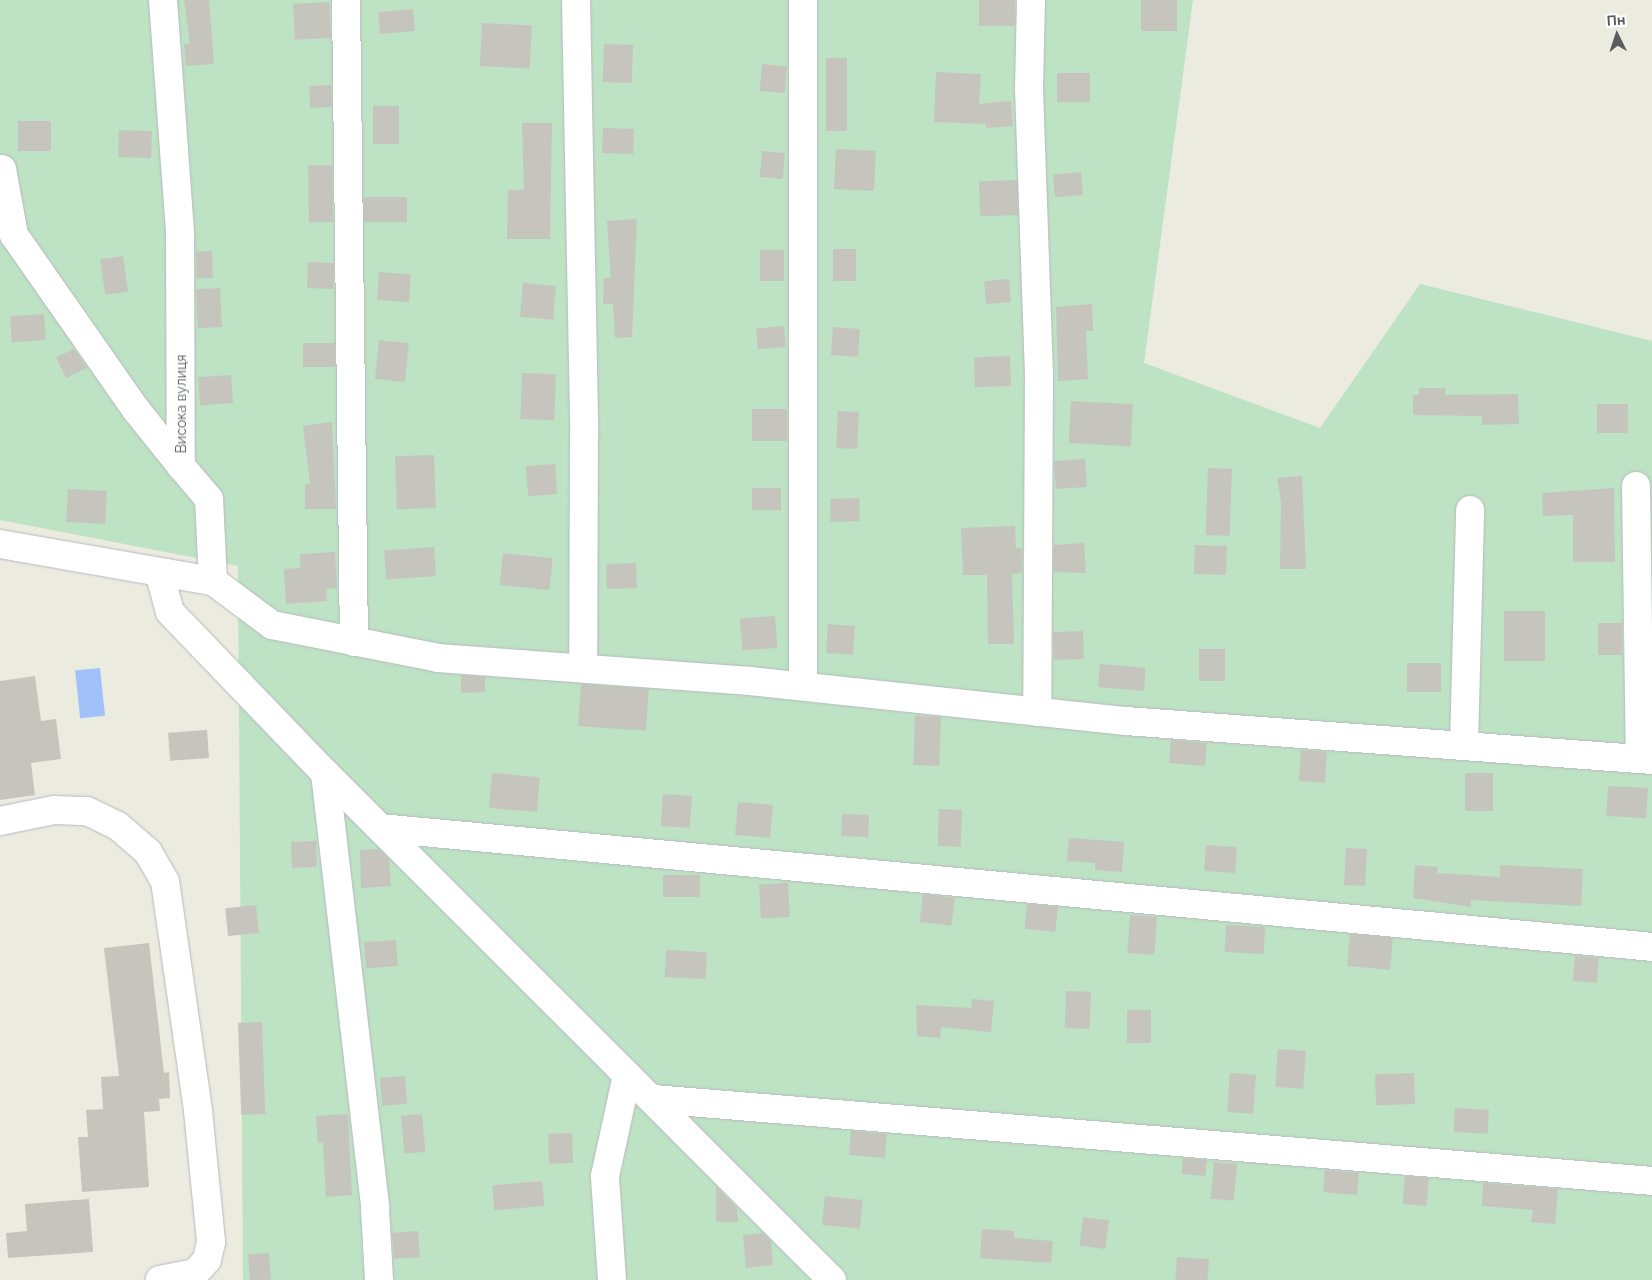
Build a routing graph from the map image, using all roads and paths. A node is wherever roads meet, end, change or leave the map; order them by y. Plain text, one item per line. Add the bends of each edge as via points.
1 (163, 0) edge
2 (346, 0) edge
3 (576, 0) edge
4 (804, 0) edge
5 (1031, 0) edge
6 (2, 169) dead end
7 (181, 466) junction
8 (1636, 486) dead end
9 (1470, 510) dead end
10 (0, 544) edge
11 (159, 572) junction
12 (213, 581) junction
13 (354, 642) junction
14 (583, 668) junction
15 (803, 686) junction
16 (1037, 712) junction
17 (1464, 746) junction
18 (1646, 760) edge
19 (325, 773) junction
20 (0, 821) edge
21 (380, 828) junction
22 (1652, 947) edge
23 (627, 1075) junction
24 (652, 1099) junction
25 (1652, 1181) edge
26 (160, 1280) edge
27 (380, 1280) edge
28 (612, 1280) edge
29 (832, 1280) edge

1 - 7 street, Висока вулиця via 180,234
2 - 13 street
3 - 14 street via 584,434
4 - 15 street
5 - 16 street via 1029,89 1039,375
6 - 7 street via 14,235 137,411
7 - 12 street, Висока вулиця via 209,499
8 - 18 street
9 - 17 street
10 - 11 street
11 - 12 street
11 - 19 street via 170,612
12 - 13 street via 272,625
13 - 14 street via 438,658
14 - 15 street
15 - 16 street
16 - 17 street
17 - 18 street
19 - 21 street
19 - 27 street via 375,1208
20 - 26 street via 54,810 87,811 118,826 148,852 165,880 198,1111 211,1242 207,1260 195,1273
21 - 22 street
21 - 23 street
23 - 24 street
23 - 28 street via 605,1176
24 - 25 street
24 - 29 street

